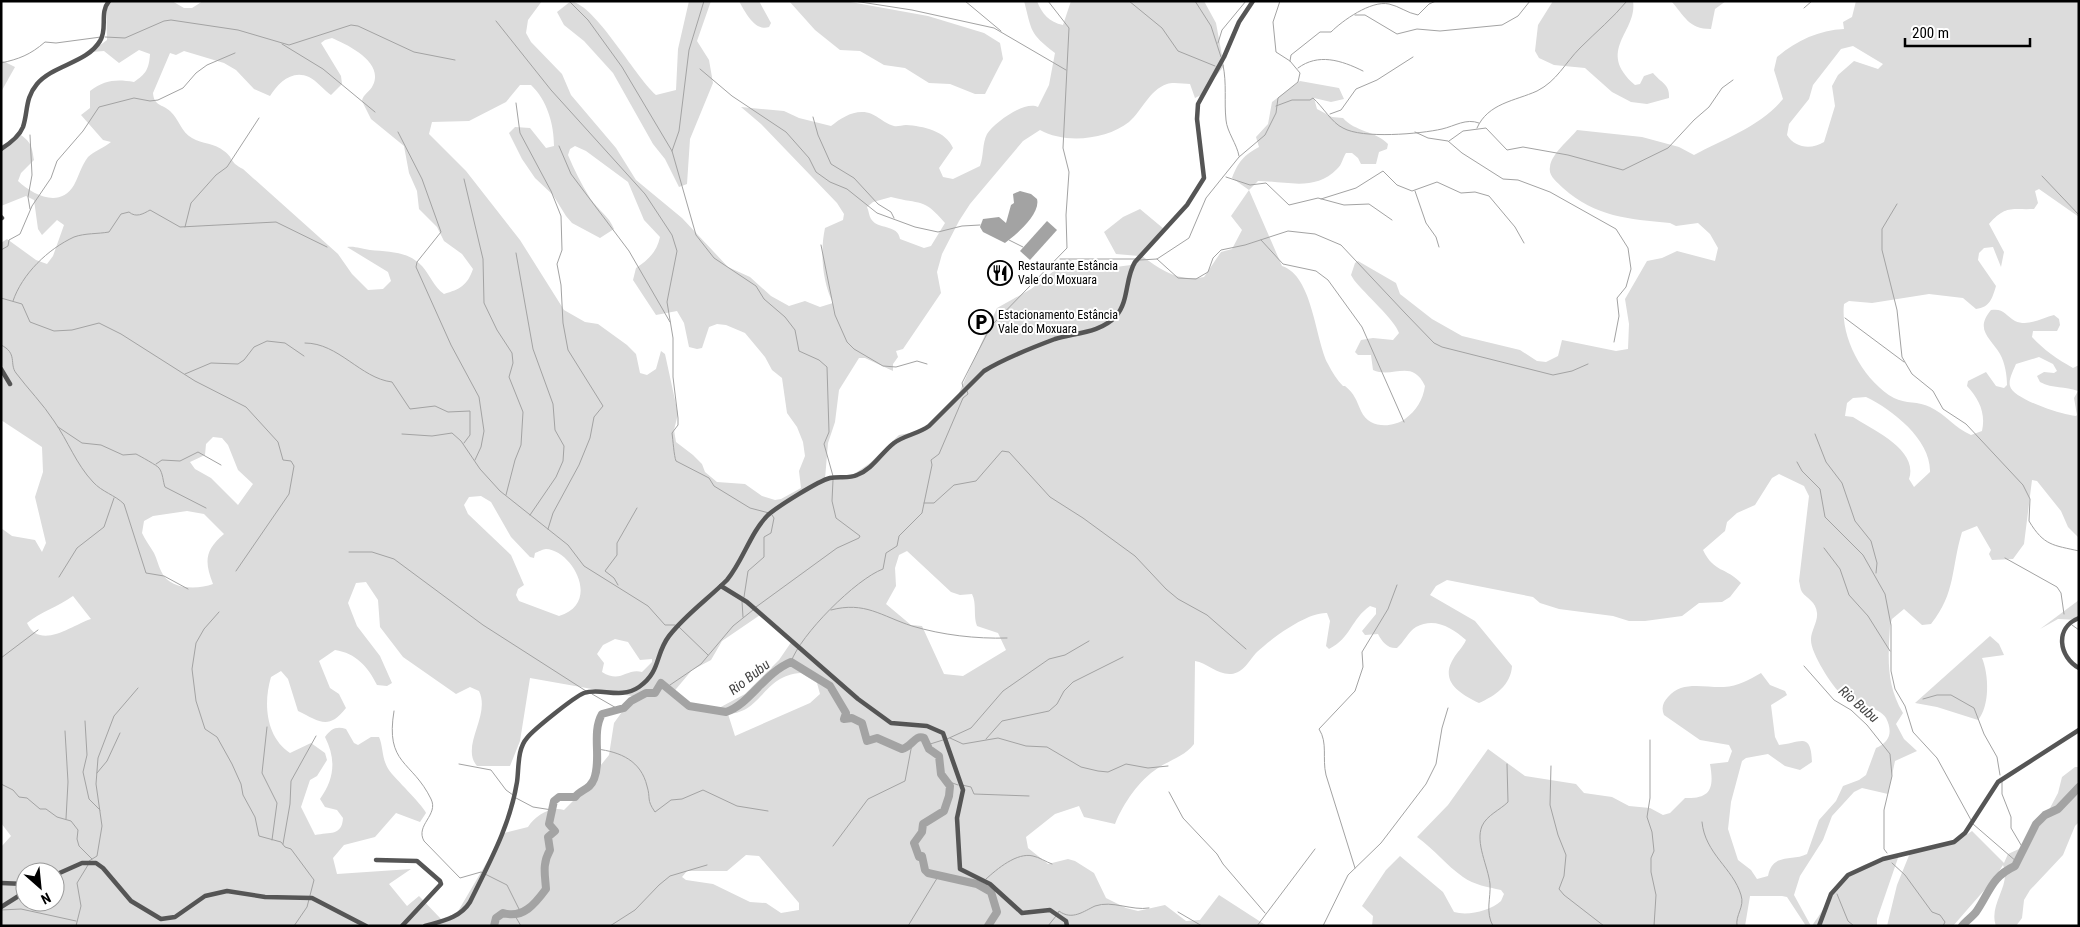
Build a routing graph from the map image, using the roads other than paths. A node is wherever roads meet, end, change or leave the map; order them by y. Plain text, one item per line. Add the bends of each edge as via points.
1 (109, 1) edge
2 (1254, 1) edge
3 (1, 149) edge
4 (1, 369) edge
5 (10, 384) dead end
6 (721, 586) junction
7 (2077, 619) edge
8 (2079, 668) edge
9 (2079, 730) edge
10 (376, 860) dead end
11 (65, 871) edge
12 (1, 883) edge
13 (15, 884) edge
14 (15, 898) edge
15 (1, 907) edge
16 (366, 926) edge
17 (402, 926) edge
18 (425, 926) edge
19 (1066, 926) edge
20 (1819, 926) edge

1 - 3 street via 104,7 100,42 37,83 27,101 21,130
2 - 6 street via 1239,22 1198,104 1204,178 1187,205 1135,262 1117,316 1106,325 1055,339 995,364 929,426 919,434 893,444 866,471 816,483 769,514 760,524 736,569
4 - 5 street
6 - 18 street via 664,642 657,667 650,678 626,693 584,693 526,738 506,826 470,902 454,917
6 - 19 street via 746,602 858,699 891,723 927,726 943,733 963,790 957,818 960,869 990,884 1022,913 1050,910 1066,921
7 - 8 street via 2063,633 2061,644 2068,661
9 - 20 street via 1998,782 1965,833 1954,842 1883,859 1848,875 1831,894
10 - 17 street via 417,861 440,881 441,884
11 - 16 street via 82,863 96,863 131,901 161,919 175,918 205,896 227,892 312,898
12 - 13 street
14 - 15 street

